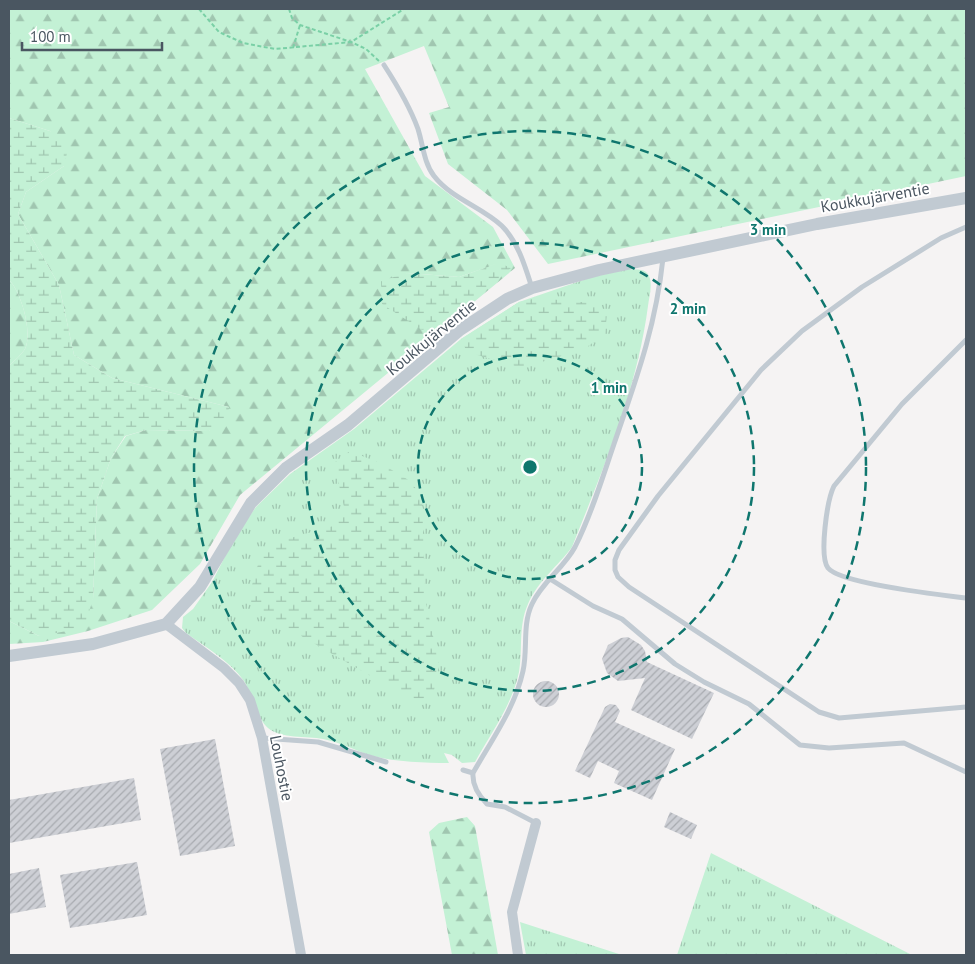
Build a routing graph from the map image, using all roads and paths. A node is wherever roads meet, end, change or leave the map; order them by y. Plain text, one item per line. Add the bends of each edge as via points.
1 (199, 9) edge
2 (289, 9) edge
3 (404, 9) edge
4 (300, 25) junction
5 (351, 42) junction
6 (292, 48) junction
7 (384, 65) joint
8 (966, 198) edge
9 (966, 227) edge
10 (663, 257) junction
11 (532, 288) junction
12 (966, 340) edge
13 (550, 579) junction
14 (966, 598) edge
15 (166, 624) junction
16 (9, 656) edge
17 (966, 707) edge
18 (262, 738) junction
19 (386, 762) dead end
20 (463, 770) dead end
21 (966, 772) edge
22 (473, 773) junction
23 (536, 823) joint
24 (301, 955) edge
25 (518, 955) edge

1 - 6 path via 219,32 244,43 275,50
2 - 4 path via 292,18
3 - 5 path
4 - 5 path
4 - 6 path
5 - 6 path
5 - 7 path via 366,49
7 - 11 lane via 415,123 426,162 434,176 450,191 501,225 514,241
8 - 10 street, Koukkujärventie via 817,224
9 - 17 lane via 862,287 802,331 761,370 658,496 615,560 618,577 629,586 819,712 839,718
10 - 11 street, Koukkujärventie
10 - 13 lane via 653,328 601,483 575,546 565,564
11 - 15 street, Koukkujärventie via 507,299 460,330 348,425 286,468 251,503 200,587
12 - 14 lane via 902,404 834,486 824,560 827,567 839,575 905,590
13 - 21 lane via 593,606 622,619 675,664 748,704 800,745 829,748 904,743
13 - 22 lane via 538,590 530,607 523,672 512,704
15 - 16 street via 93,644
15 - 18 street, Louhostie via 240,683 250,700
18 - 19 lane via 318,742
18 - 24 street, Louhostie
20 - 22 lane
22 - 23 lane via 472,780 478,795 487,804 505,806
23 - 25 street via 512,912

